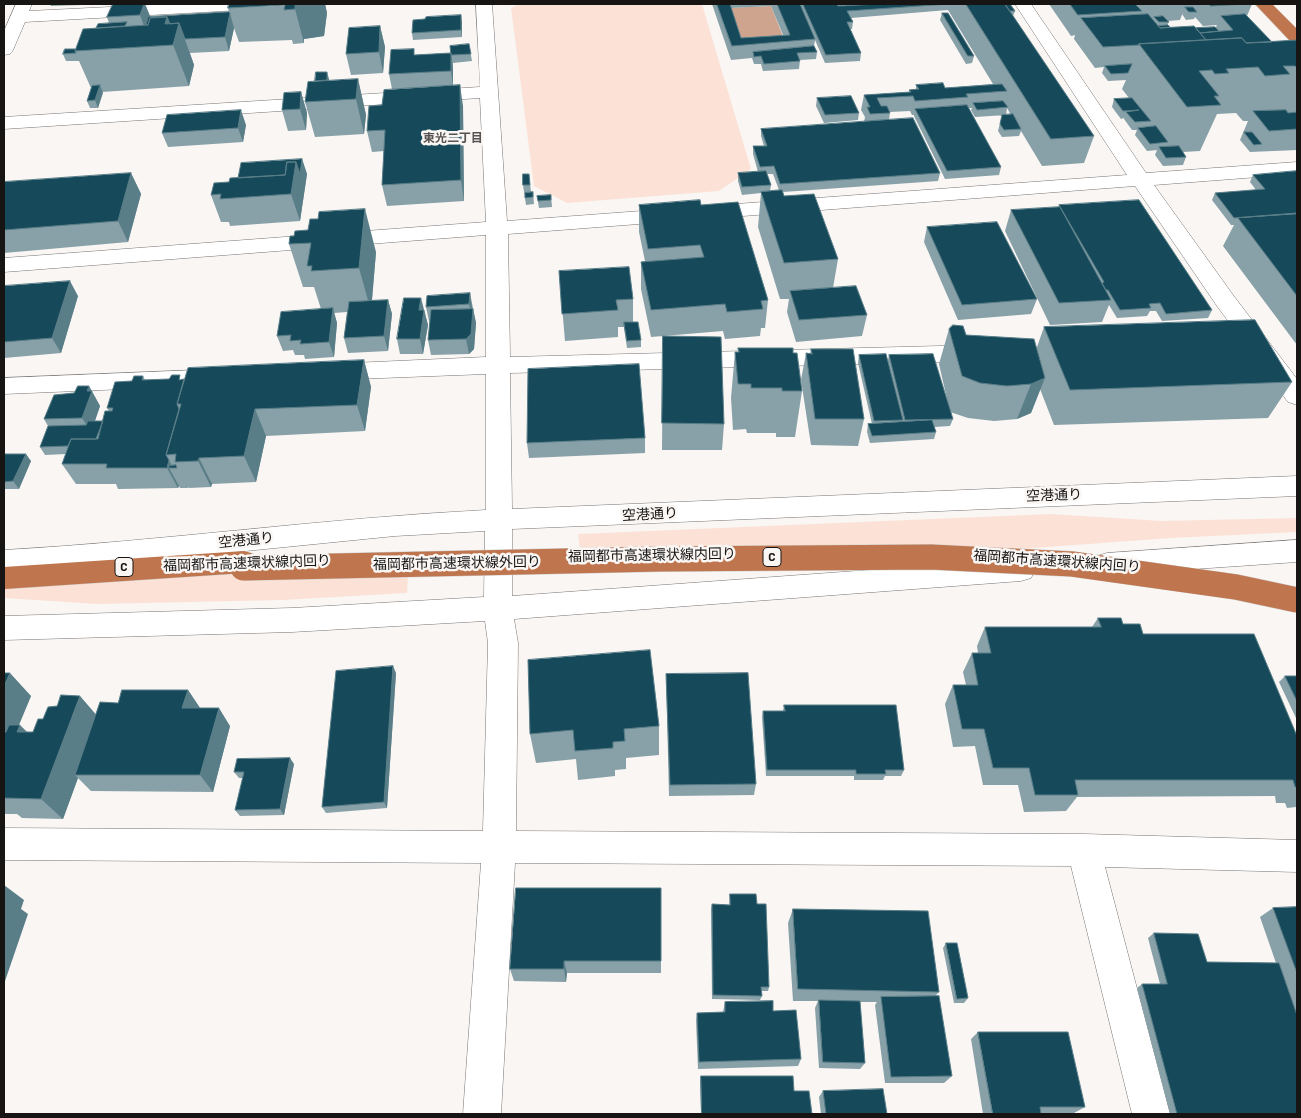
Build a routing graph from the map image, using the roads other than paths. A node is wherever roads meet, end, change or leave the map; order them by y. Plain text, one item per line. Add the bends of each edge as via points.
1 (259, 4) edge
2 (484, 4) edge
3 (1023, 4) edge
4 (1264, 4) edge
5 (21, 10) edge
6 (1297, 38) edge
7 (4, 50) edge
8 (489, 92) junction
9 (4, 124) edge
10 (1297, 168) edge
11 (1141, 180) junction
12 (497, 228) junction
13 (4, 265) edge
14 (1228, 347) edge
15 (1258, 347) junction
16 (1001, 353) edge
17 (497, 365) junction
18 (310, 373) edge
19 (241, 376) edge
20 (4, 386) edge
21 (1297, 396) edge
22 (1297, 486) edge
23 (499, 521) junction
24 (1297, 551) edge
25 (4, 561) edge
26 (244, 565) junction
27 (4, 572) edge
28 (4, 578) edge
29 (4, 583) edge
30 (1297, 595) edge
31 (1297, 600) edge
32 (498, 608) junction
33 (4, 628) edge
34 (4, 844) edge
35 (499, 846) junction
36 (1084, 850) junction
37 (1297, 856) edge
38 (482, 1114) edge
39 (1151, 1114) edge

1 - 5 street
2 - 8 street
3 - 11 street
4 - 6 highway
5 - 7 street
8 - 9 street
8 - 12 street
10 - 11 street
11 - 12 street
11 - 15 street
12 - 13 street
12 - 17 street
14 - 15 street
15 - 21 street
16 - 17 street
17 - 18 street
17 - 23 street
19 - 20 street
22 - 23 street, 空港通り via 1030,495
23 - 25 street, 空港通り via 450,522 268,537 76,558
23 - 32 street
24 - 32 street
26 - 27 highway, 福岡都市高速環状線内回り / C
26 - 28 highway, 福岡都市高速環状線外回り / C
26 - 29 highway
26 - 30 highway, 福岡都市高速環状線内回り / C, bridge via 790,553 1007,556 1146,567
26 - 31 highway, 福岡都市高速環状線外回り / C, bridge via 931,557 1072,564 1236,587
32 - 33 street via 292,620
32 - 35 street via 504,643
34 - 35 street
35 - 36 street
35 - 38 street
36 - 37 street
36 - 39 street

